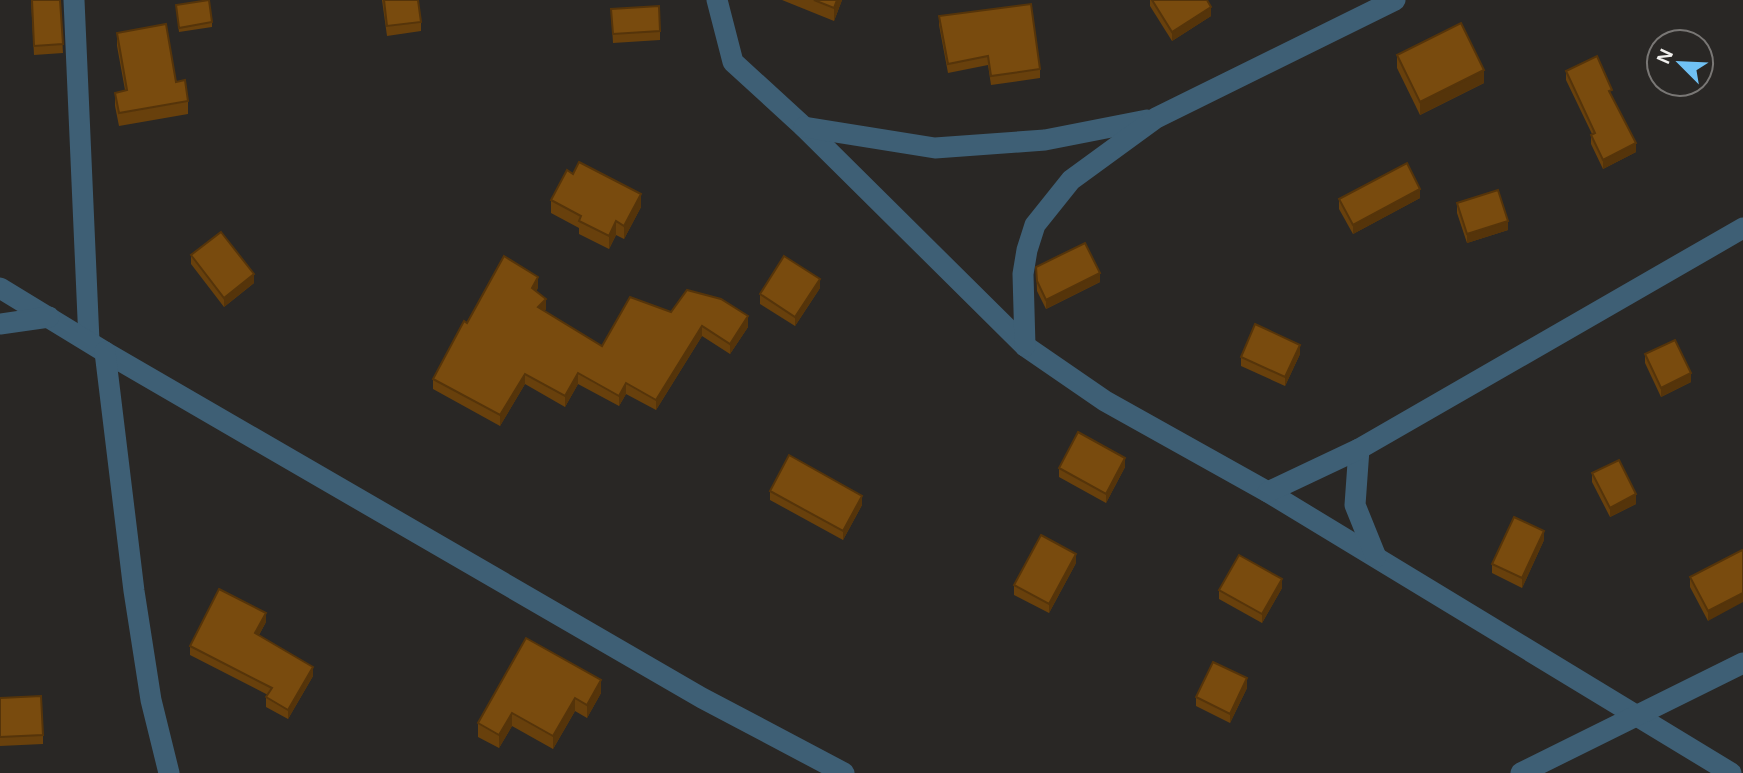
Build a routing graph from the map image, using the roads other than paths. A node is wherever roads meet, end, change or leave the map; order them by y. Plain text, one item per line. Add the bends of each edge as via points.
1 (74, 0) edge
2 (717, 0) edge
3 (1395, 0) edge
4 (1156, 118) junction
5 (804, 127) junction
6 (1743, 228) edge
7 (0, 288) edge
8 (49, 317) junction
9 (0, 324) edge
10 (1025, 346) junction
11 (97, 347) junction
12 (1359, 449) junction
13 (1268, 492) junction
14 (1377, 558) junction
15 (1743, 663) edge
16 (1637, 714) junction
17 (169, 773) edge
18 (845, 773) edge
19 (1521, 773) edge
20 (1731, 773) edge

1 - 11 street
2 - 5 street via 733,62
3 - 4 street
4 - 5 street via 1045,140 935,148
4 - 10 street via 1071,180 1035,225 1023,274
5 - 10 street
6 - 12 street
7 - 8 street
8 - 9 street
8 - 11 street
10 - 13 street via 1105,401
11 - 17 street via 151,700
11 - 18 street via 702,698
12 - 13 street
12 - 14 street via 1355,506
13 - 14 street
14 - 16 street
15 - 16 street
16 - 19 street
16 - 20 street

